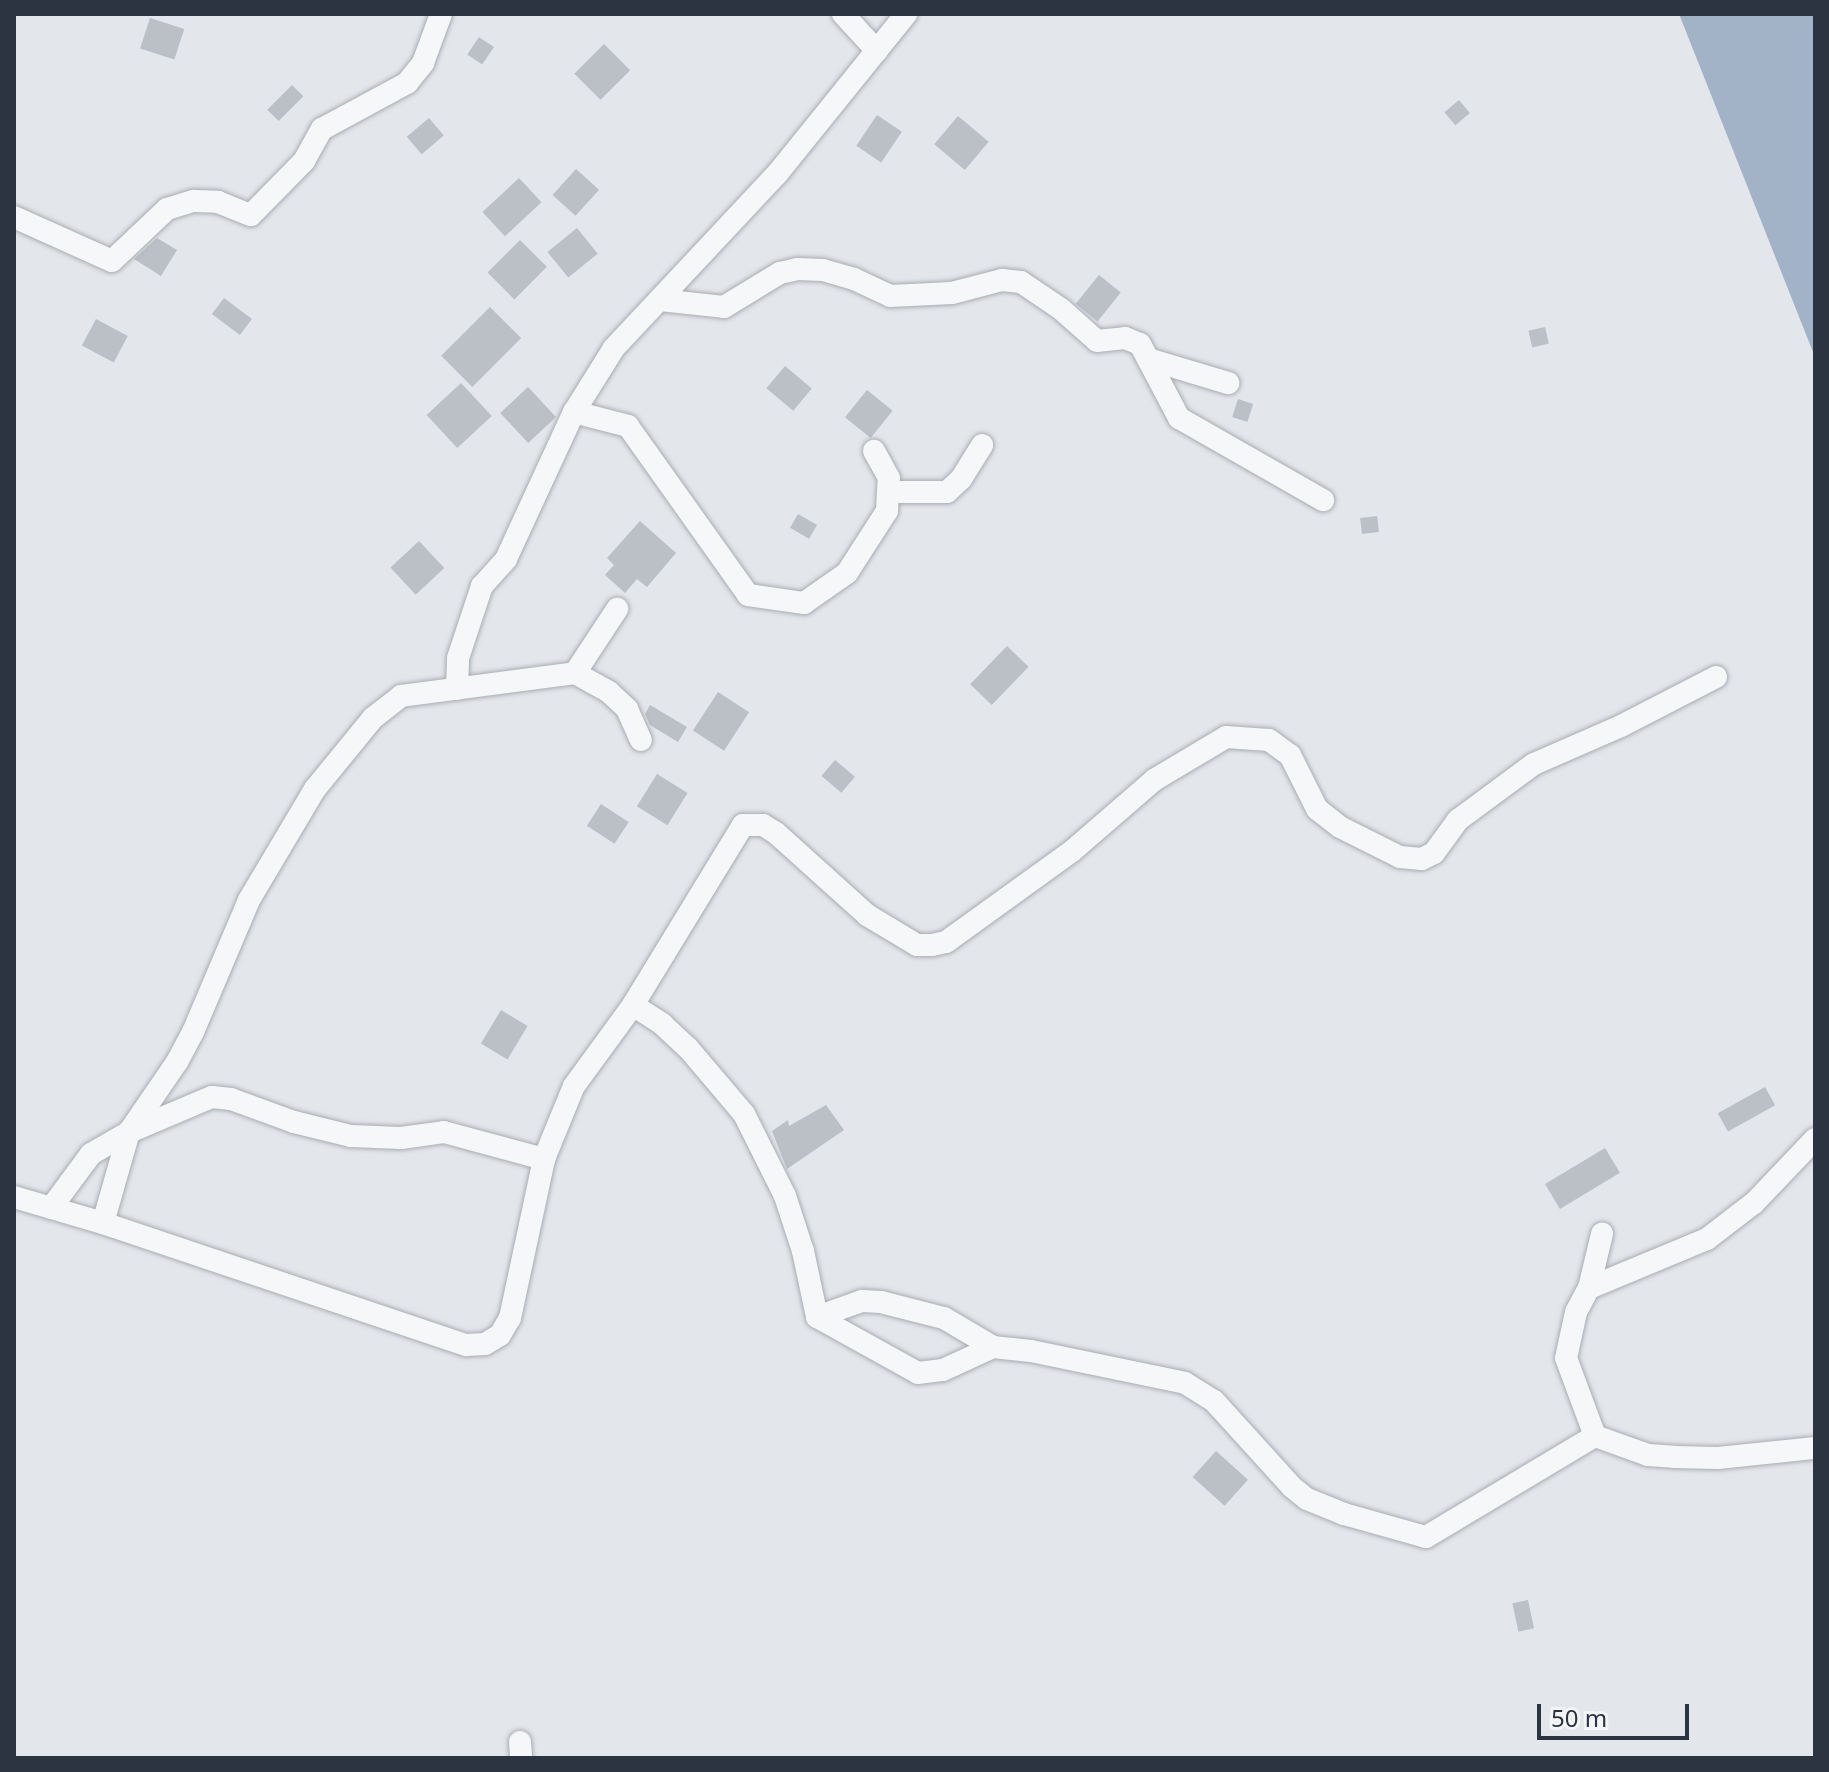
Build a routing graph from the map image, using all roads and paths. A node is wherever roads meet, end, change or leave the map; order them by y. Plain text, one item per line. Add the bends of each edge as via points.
1 (441, 14) edge
2 (843, 14) edge
3 (906, 14) edge
4 (877, 51) junction
5 (14, 217) edge
6 (660, 300) junction
7 (1148, 359) junction
8 (1228, 383) dead end
9 (574, 412) junction
10 (982, 445) dead end
11 (874, 451) dead end
12 (888, 492) junction
13 (1323, 500) dead end
14 (617, 609) dead end
15 (575, 673) junction
16 (1716, 677) dead end
17 (457, 689) junction
18 (641, 740) dead end
19 (633, 1005) junction
20 (129, 1132) junction
21 (1815, 1139) edge
22 (544, 1159) junction
23 (14, 1197) edge
24 (51, 1208) junction
25 (103, 1223) junction
26 (1602, 1234) dead end
27 (1589, 1288) junction
28 (817, 1317) junction
29 (993, 1347) junction
30 (1595, 1436) junction
31 (1815, 1448) edge

1 - 5 street via 423,63 407,83 322,129 304,161 251,215 218,202 194,201 167,209 112,261
2 - 4 street
3 - 4 street
4 - 6 street via 777,174
6 - 7 street via 724,307 780,273 797,269 823,270 890,296 952,293 1002,280 1021,282 1097,341 1125,338 1140,344
6 - 9 street via 614,348
7 - 8 street
7 - 13 street via 1179,418
9 - 12 street via 628,426 748,595 804,603 827,589 869,543 887,511
9 - 17 street via 506,559 482,586 458,658
10 - 12 street via 947,492
11 - 12 street via 889,478
14 - 15 street
15 - 17 street
15 - 18 street via 627,709
16 - 19 street via 1534,764 1458,820 1434,853 1422,859 1400,857 1340,827 1317,809 1290,755 1269,740 1226,737 1154,780 1071,852 946,942 932,945 917,945 867,915 776,833 763,825 743,825
17 - 20 street via 401,696 337,759 249,900 193,1032
19 - 22 street via 574,1086
19 - 28 street via 688,1048 744,1114 785,1196
20 - 22 street via 212,1097 351,1136 401,1138 444,1132
20 - 24 street via 91,1154
20 - 25 street
21 - 27 street via 1754,1203 1707,1239
22 - 25 street via 510,1318 500,1335 485,1344 466,1345
23 - 24 street
24 - 25 street
26 - 27 street
27 - 30 street via 1576,1312 1566,1358
28 - 29 street via 862,1301 881,1302 944,1318
28 - 29 street via 918,1373 943,1370
29 - 30 street via 1185,1383 1214,1401 1307,1499 1426,1537
30 - 31 street via 1648,1455 1674,1457

